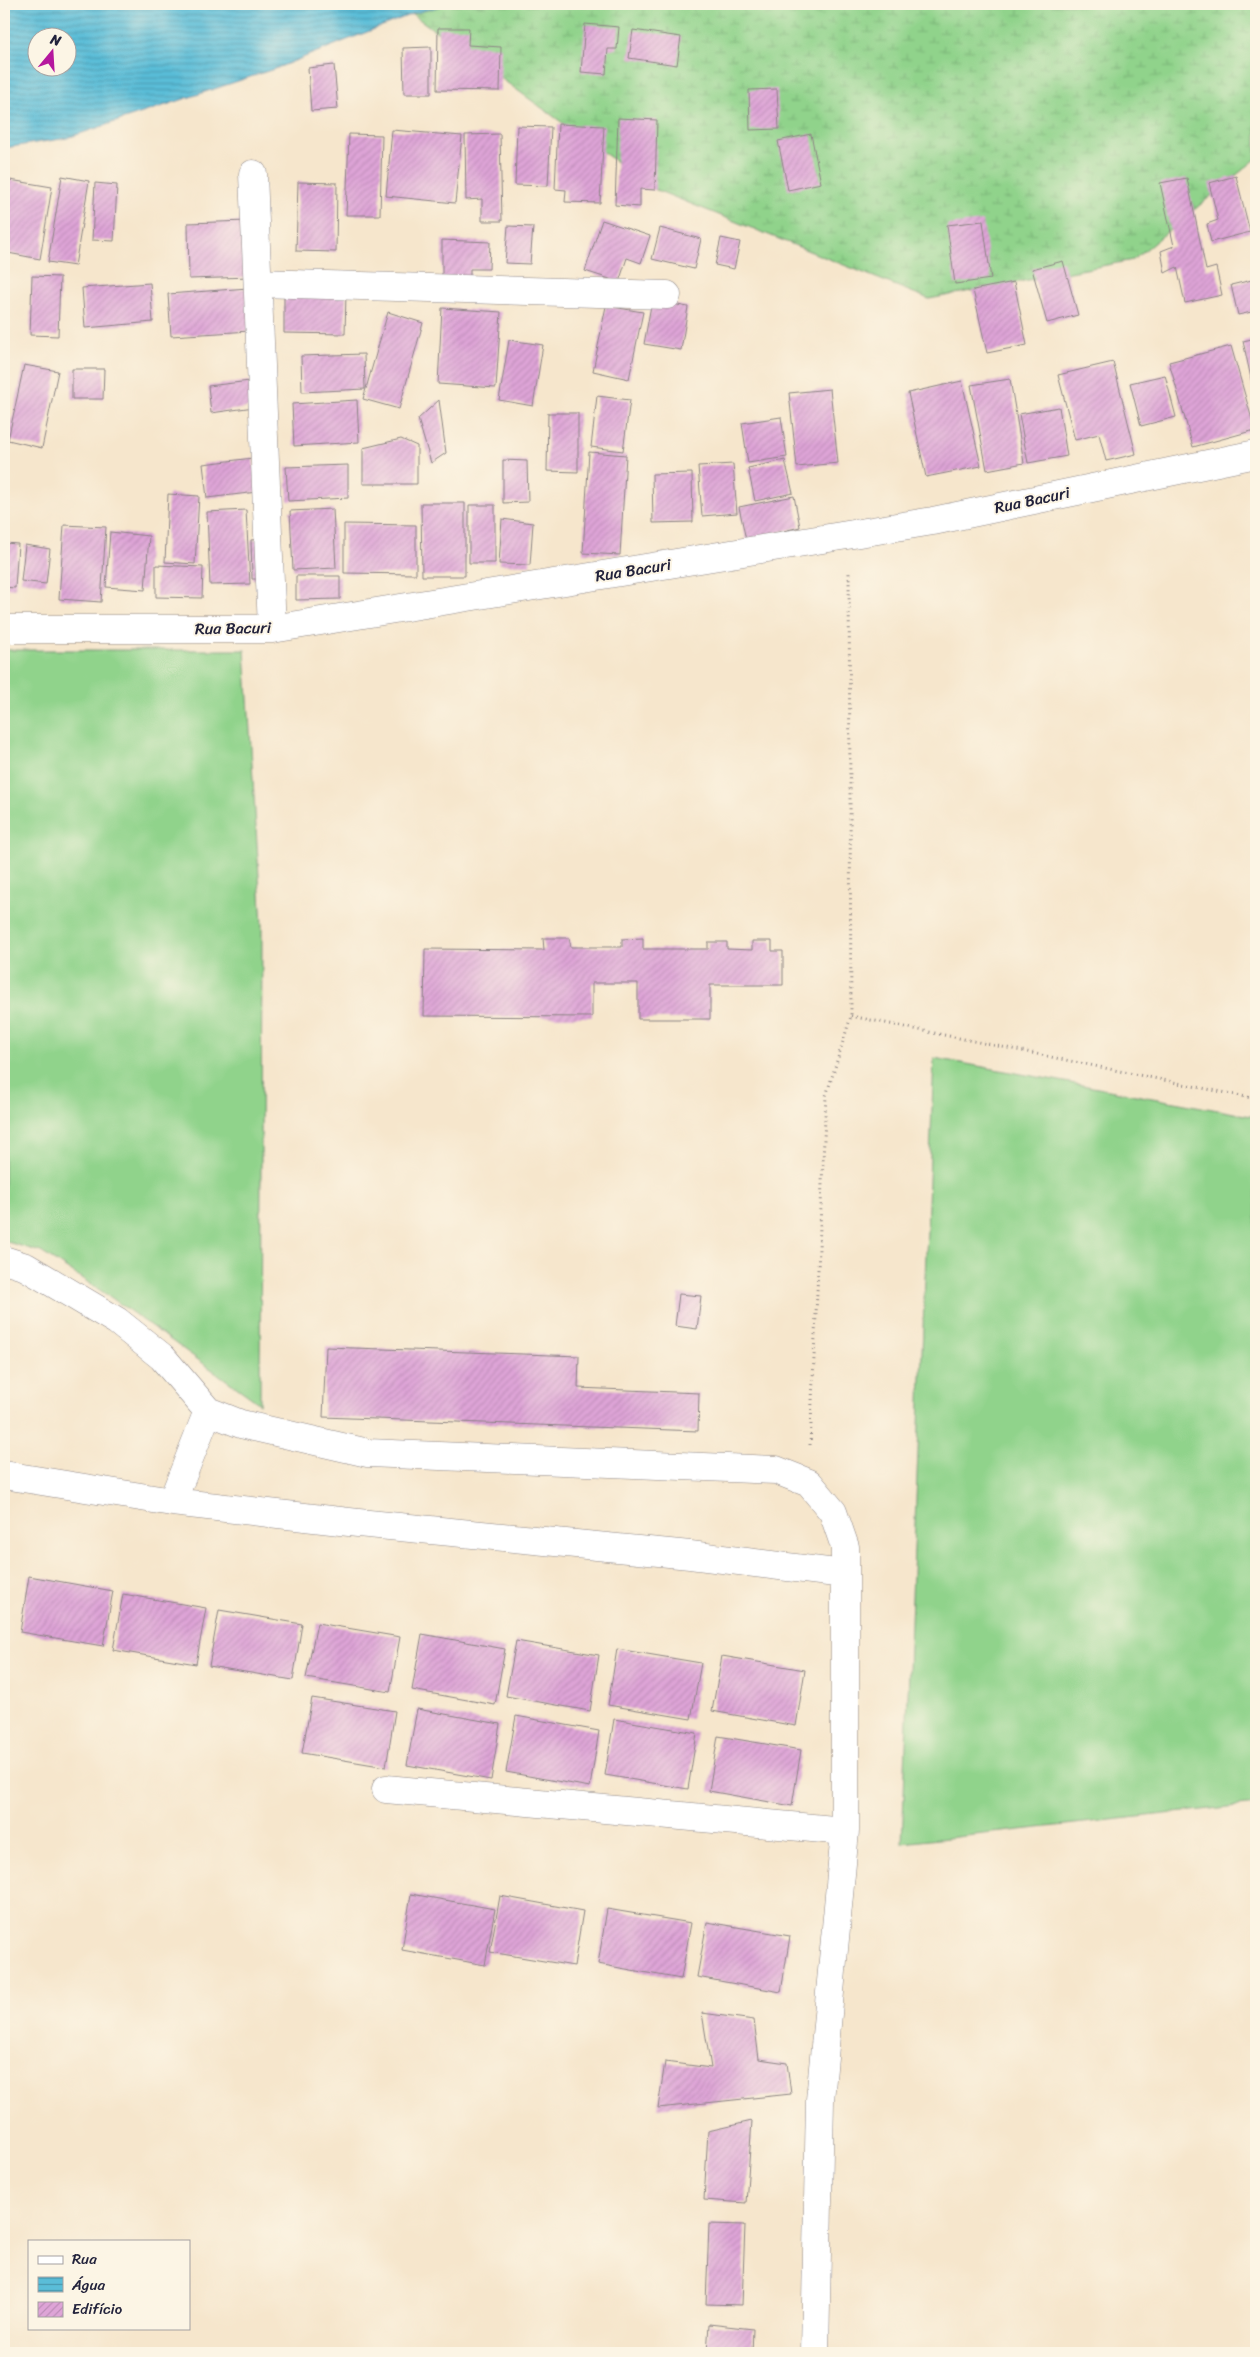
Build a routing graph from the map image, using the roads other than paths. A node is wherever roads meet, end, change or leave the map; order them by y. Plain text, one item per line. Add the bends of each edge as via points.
1 (254, 174) dead end
2 (258, 283) junction
3 (667, 295) dead end
4 (1256, 454) edge
5 (4, 629) edge
6 (272, 629) junction
7 (4, 1260) edge
8 (208, 1411) junction
9 (4, 1475) edge
10 (172, 1502) junction
11 (844, 1574) junction
12 (386, 1789) dead end
13 (845, 1831) junction
14 (815, 2353) edge

1 - 2 street
2 - 3 street
2 - 6 street
4 - 6 street, Rua Bacuri via 933,521
5 - 6 street, Rua Bacuri
7 - 8 street via 26,1267 118,1321 162,1357
8 - 10 street
8 - 11 street via 241,1424 368,1453 776,1470 809,1483 833,1512 845,1547
9 - 10 street
10 - 11 street
11 - 13 street
12 - 13 street
13 - 14 street via 820,2100

